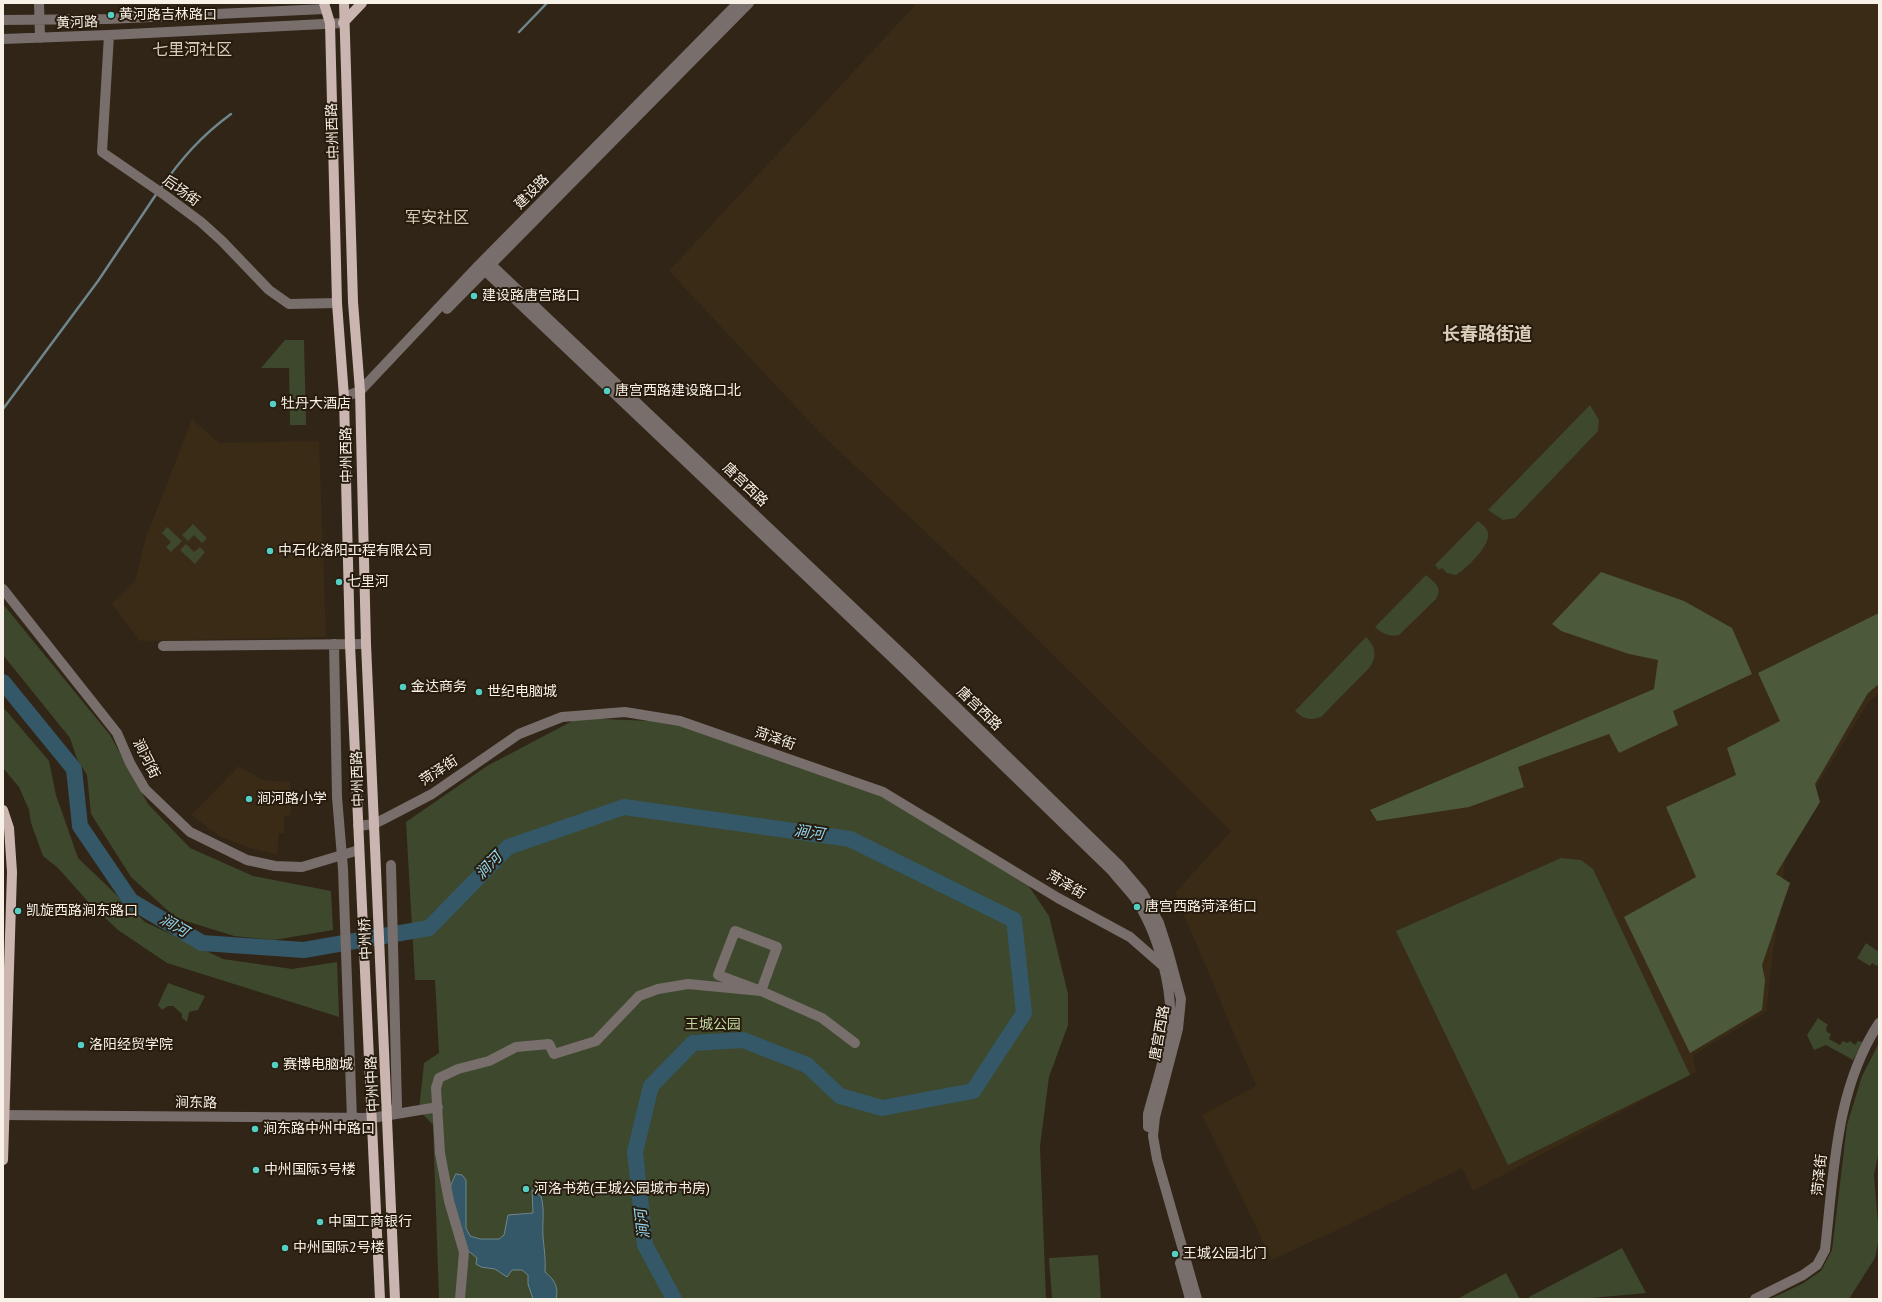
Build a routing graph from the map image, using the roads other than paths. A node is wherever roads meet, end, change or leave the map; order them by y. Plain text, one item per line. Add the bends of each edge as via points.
1 (39, 3) edge
2 (362, 3) edge
3 (738, 3) edge
4 (749, 3) edge
5 (345, 4) edge
6 (325, 6) edge
7 (3, 20) edge
8 (40, 20) junction
9 (330, 23) junction
10 (343, 23) junction
11 (109, 35) junction
12 (40, 38) junction
13 (3, 39) edge
14 (485, 264) junction
15 (337, 303) junction
16 (360, 396) junction
17 (344, 397) junction
18 (3, 589) edge
19 (334, 644) junction
20 (350, 644) junction
21 (366, 644) junction
22 (163, 646) dead end
23 (3, 810) edge
24 (374, 824) junction
25 (358, 826) junction
26 (359, 850) junction
27 (342, 855) junction
28 (376, 865) joint
29 (391, 865) dead end
30 (360, 866) joint
31 (1162, 965) junction
32 (760, 991) junction
33 (367, 1012) joint
34 (384, 1012) joint
35 (1879, 1023) edge
36 (855, 1043) dead end
37 (438, 1107) junction
38 (4, 1113) edge
39 (388, 1113) junction
40 (352, 1116) junction
41 (372, 1116) junction
42 (3, 1160) edge
43 (380, 1299) edge
44 (395, 1299) edge
45 (460, 1299) edge
46 (1190, 1299) edge
47 (1197, 1299) edge
48 (1755, 1299) edge

1 - 8 street
2 - 10 main road
3 - 14 street, 建设路
4 - 14 street, 建设路
5 - 6 main road
5 - 10 main road, 中州西路
6 - 8 street, 黄河路 via 107,19
6 - 9 main road, 中州西路
7 - 8 street, 黄河路
8 - 12 street
9 - 10 street, 黄河路
9 - 11 street, 黄河路
9 - 15 main road, 中州西路
10 - 16 main road, 中州西路 via 353,302
11 - 12 street, 黄河路
11 - 15 street, 后场街 via 102,152 166,196 222,241 269,290 289,304
12 - 13 street, 黄河路
14 - 16 street, 建设路
14 - 31 street, 唐宫西路 via 1112,871 1134,898 1150,927
14 - 47 street, 唐宫西路 via 920,671 1119,865 1142,892 1159,924 1181,1000 1178,1029 1155,1117 1153,1136 1157,1159
15 - 17 main road, 中州西路
16 - 17 street, 建设路
16 - 21 main road, 中州西路
17 - 20 main road, 中州西路
18 - 27 street, 涧河街 via 117,733 145,789 190,832 247,860 275,866 302,867
19 - 20 street
19 - 22 street
19 - 27 street via 337,796
20 - 21 street
20 - 25 main road, 中州西路
21 - 24 main road, 中州西路
23 - 38 main road via 8,828 12,872
24 - 25 street, 菏泽街
24 - 28 main road, 中州西路
24 - 31 street, 菏泽街 via 432,794 519,734 562,717 625,712 680,721 883,792 1058,898 1130,937
25 - 26 main road, 中州西路
26 - 27 street, 涧河街
26 - 30 main road, 中州西路
27 - 40 street
28 - 34 main road, 中州桥
29 - 39 street via 397,1106
30 - 33 main road, 中州桥
31 - 46 street, 唐宫西路 via 1171,1000 1169,1030 1148,1114 1148,1135 1151,1159
32 - 32 street via 777,947 735,931 718,975
32 - 36 street via 822,1018
32 - 37 street via 688,984 658,989 639,996 596,1041 554,1054 548,1044 516,1047 489,1061 458,1069 439,1078 436,1088
33 - 41 main road, 中州中路
34 - 39 main road, 中州中路
35 - 48 street, 菏泽街 via 1858,1064 1838,1127 1825,1250 1817,1265 1808,1272
37 - 39 street, 涧东路
37 - 45 street via 440,1153 449,1201 464,1252
38 - 40 street, 涧东路
38 - 42 main road
39 - 41 street, 涧东路
39 - 44 main road, 中州中路
40 - 41 street, 涧东路
41 - 43 main road, 中州中路

